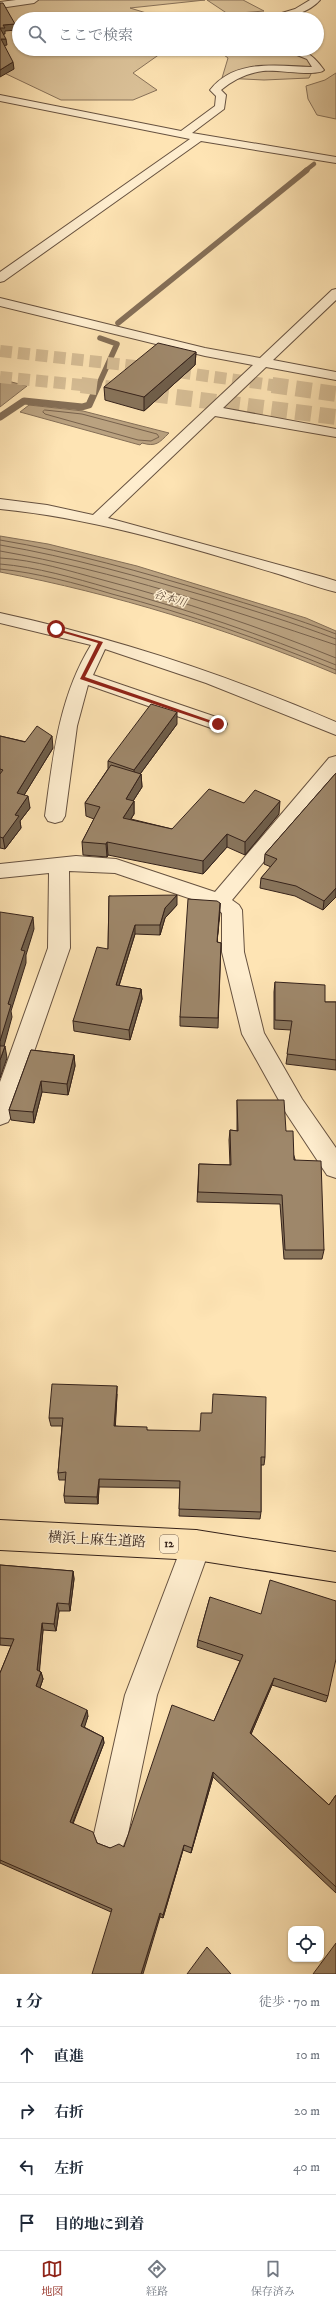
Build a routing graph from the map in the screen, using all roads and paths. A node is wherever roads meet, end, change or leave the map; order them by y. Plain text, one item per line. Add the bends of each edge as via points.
1 (34, 0) edge
2 (316, 0) edge
3 (0, 5) edge
4 (294, 12) edge
5 (307, 56) edge
6 (0, 98) edge
7 (183, 135) junction
8 (199, 138) junction
9 (336, 160) edge
10 (0, 278) edge
11 (336, 294) edge
12 (0, 302) edge
13 (263, 363) junction
14 (336, 376) edge
15 (213, 411) junction
16 (336, 433) edge
17 (0, 504) edge
18 (97, 520) junction
19 (336, 587) edge
20 (0, 618) edge
21 (101, 642) junction
22 (82, 677) junction
23 (218, 724) dead end
24 (336, 729) edge
25 (336, 762) edge
26 (55, 816) dead end
27 (59, 865) junction
28 (0, 871) edge
29 (219, 901) junction
30 (0, 1115) edge
31 (336, 1168) edge
32 (0, 1535) edge
33 (196, 1545) junction
34 (336, 1567) edge
35 (111, 1834) dead end

1 - 3 street
2 - 4 street
5 - 7 street via 319,70 280,67 245,71 225,80 215,90 221,95 220,107
6 - 7 street
7 - 8 street
8 - 9 street
8 - 10 street
11 - 13 street
12 - 13 street via 157,341
13 - 14 street
13 - 15 street
15 - 16 street
15 - 18 street
17 - 18 street
18 - 19 street via 264,564
20 - 21 street via 56,629
21 - 22 street
21 - 24 street via 259,695
22 - 23 street
22 - 26 street via 69,717
25 - 29 street
27 - 28 street
27 - 29 street via 76,863 116,866
27 - 30 street via 59,948
29 - 31 street via 232,910 233,952 253,1034 294,1106
32 - 33 main road, 横浜上麻生道路 / 12
33 - 34 main road, 横浜上麻生道路 / 12
33 - 35 street via 141,1695

